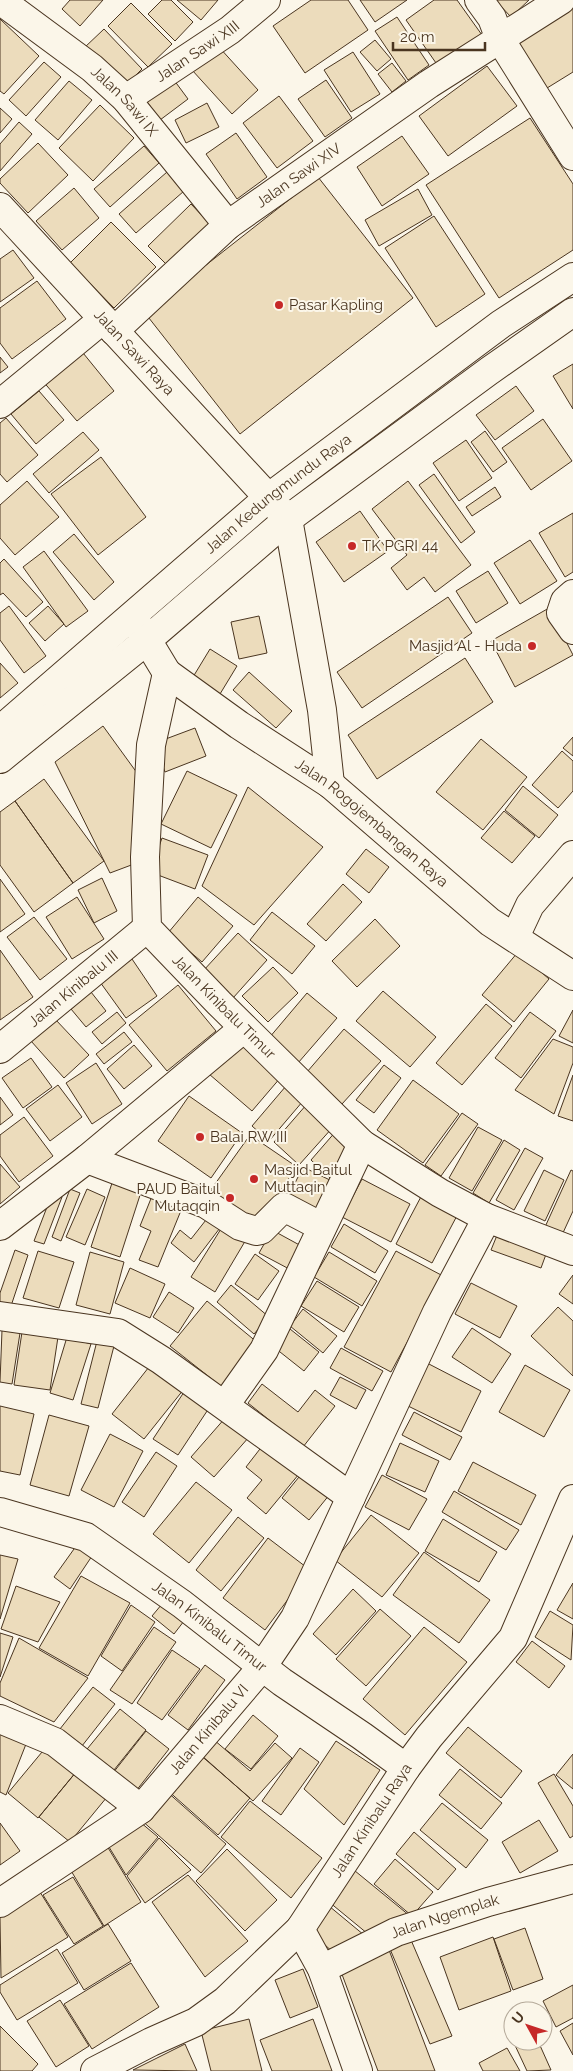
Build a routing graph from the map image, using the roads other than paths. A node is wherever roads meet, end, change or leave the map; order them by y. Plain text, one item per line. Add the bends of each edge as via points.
1 (0, 0) edge
2 (266, 0) edge
3 (479, 0) edge
4 (561, 0) edge
5 (500, 39) junction
6 (126, 99) junction
7 (573, 156) edge
8 (0, 208) edge
9 (228, 225) junction
10 (573, 277) edge
11 (573, 312) edge
12 (108, 325) junction
13 (0, 404) edge
14 (268, 498) junction
15 (288, 519) junction
16 (573, 594) edge
17 (133, 616) junction
18 (573, 630) edge
19 (146, 641) junction
20 (167, 673) junction
21 (0, 730) edge
22 (0, 759) edge
23 (330, 784) junction
24 (573, 855) edge
25 (148, 928) junction
26 (515, 937) junction
27 (573, 976) edge
28 (244, 1028) junction
29 (0, 1049) edge
30 (362, 1144) junction
31 (87, 1160) junction
32 (487, 1218) junction
33 (0, 1226) edge
34 (322, 1227) junction
35 (573, 1251) edge
36 (0, 1316) edge
37 (225, 1405) junction
38 (351, 1497) junction
39 (573, 1499) edge
40 (0, 1512) edge
41 (262, 1667) junction
42 (0, 1719) edge
43 (406, 1768) junction
44 (141, 1809) junction
45 (573, 1879) edge
46 (0, 1903) edge
47 (300, 1929) junction
48 (322, 1969) junction
49 (95, 2071) edge
50 (358, 2071) edge

1 - 6 street, Jalan Sawi IX via 92,68
2 - 6 street, Jalan Sawi XIII via 230,30
3 - 5 street via 492,18
4 - 5 street, Jalan Sawi XIV
5 - 7 street
5 - 9 street, Jalan Sawi XIV via 429,84
6 - 9 street, Jalan Sawi IX
8 - 12 street, Jalan Sawi Raya
9 - 12 street, Jalan Sawi XIV
10 - 14 street, Jalan Kedungmundu Raya via 501,324
11 - 15 street, Jalan Kedungmundu Raya
12 - 13 street, Jalan Sawi XIV
12 - 14 street, Jalan Sawi Raya
14 - 15 street, Jalan Sawi Raya
14 - 17 street, Jalan Kedungmundu Raya
15 - 19 street, Jalan Kedungmundu Raya
15 - 23 street via 322,710
16 - 18 street via 565,601 561,614
17 - 19 street
17 - 21 street, Jalan Kedungmundu Raya
19 - 20 street
19 - 22 street, Jalan Kedungmundu Raya
20 - 23 street, Jalan Rogojembangan Raya
20 - 25 street via 151,745 145,857
23 - 26 street, Jalan Rogojembangan Raya via 490,922
24 - 26 street via 530,905
25 - 28 street, Jalan Kinibalu Timur
25 - 29 street, Jalan Kinibalu III
26 - 27 street, Jalan Rogojembangan Raya
28 - 30 street, Jalan Kinibalu Timur
28 - 31 street
30 - 32 street, Jalan Kinibalu Timur
30 - 34 street
31 - 33 street
31 - 34 street via 206,1204 240,1226 256,1231 284,1207
32 - 35 street, Jalan Kinibalu Timur
32 - 38 street, Jalan Kinibalu VI via 437,1312
34 - 37 street via 264,1350
36 - 37 street via 118,1333
37 - 38 street
38 - 41 street, Jalan Kinibalu VI via 295,1618
39 - 43 street, Jalan Kinibalu Raya via 513,1638
40 - 41 street, Jalan Kinibalu Timur via 86,1537 182,1604
41 - 43 street, Jalan Kinibalu Timur
41 - 44 street, Jalan Kinibalu VI
42 - 44 street via 55,1742
43 - 47 street, Jalan Kinibalu Raya
44 - 46 street, Jalan Kinibalu VI
45 - 48 street, Jalan Ngemplak via 396,1932
47 - 48 street
47 - 49 street, Jalan Kinibalu Raya via 225,2001 196,2022
48 - 50 street

